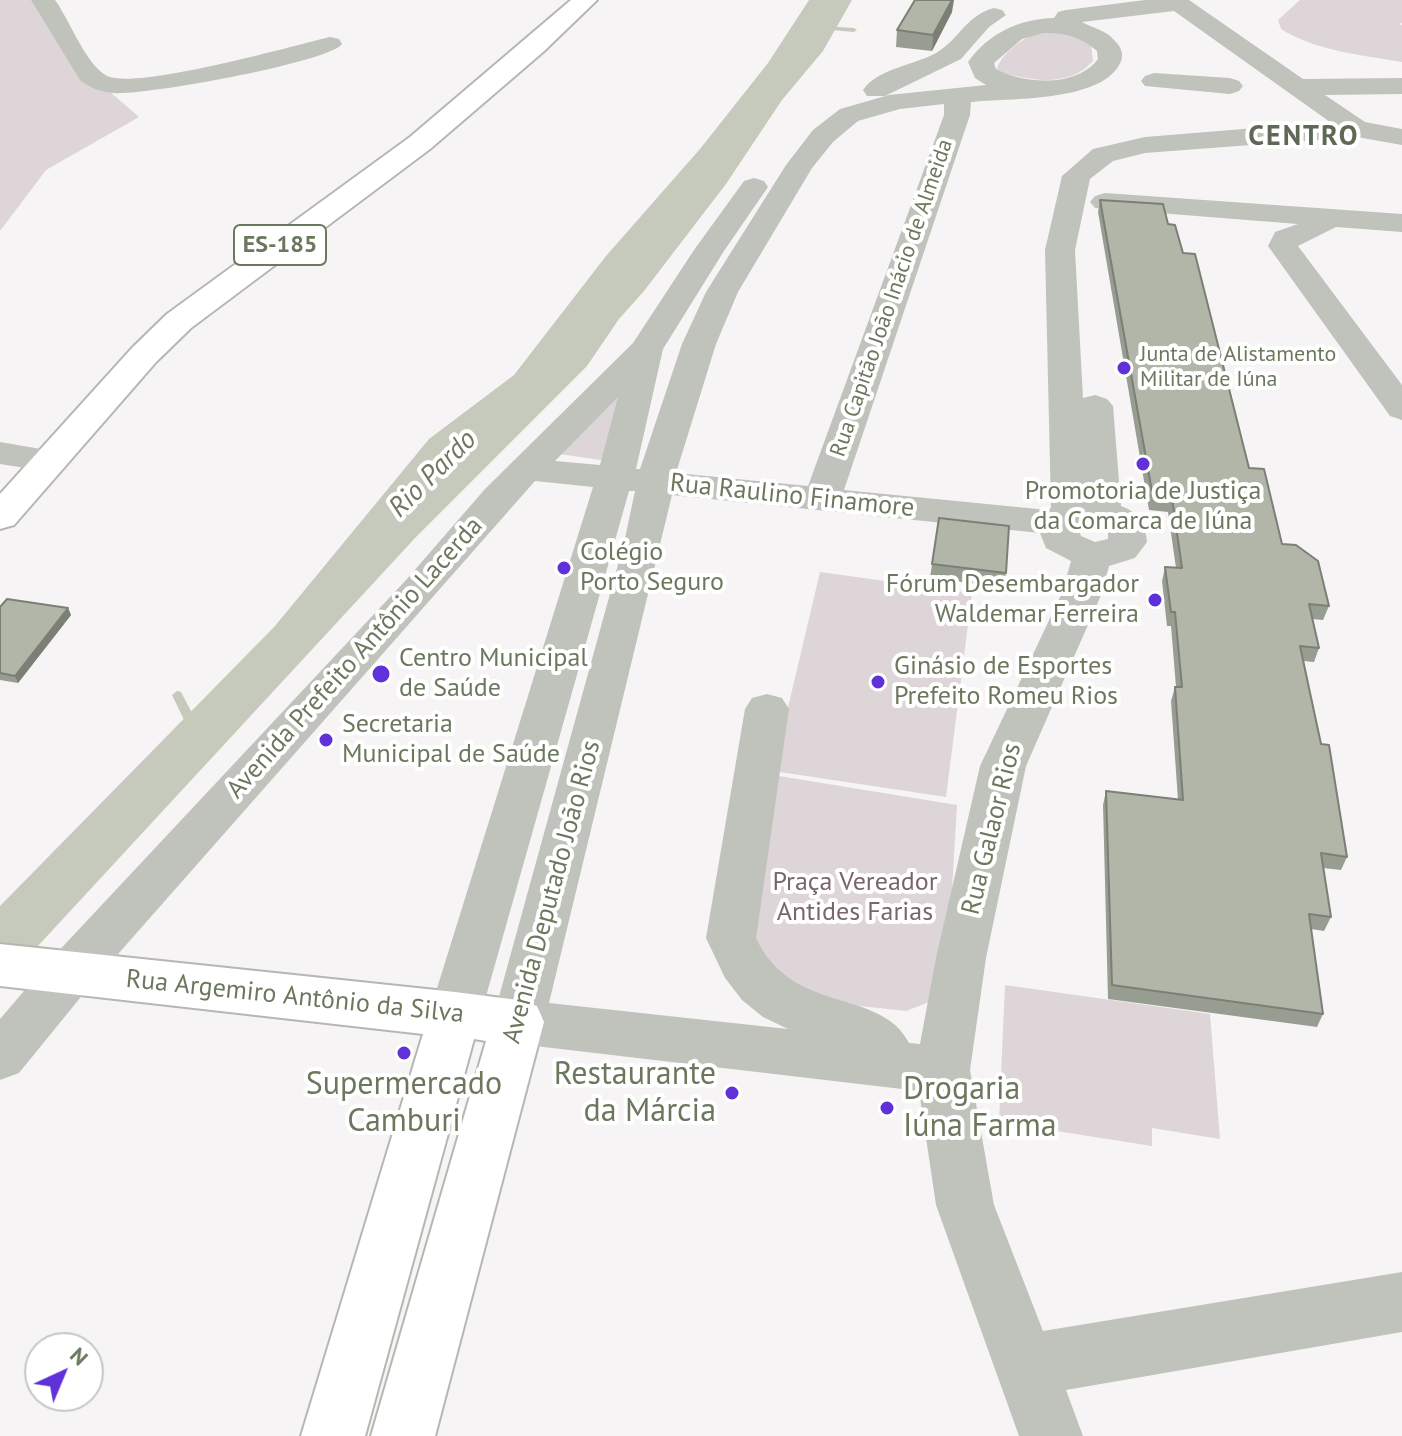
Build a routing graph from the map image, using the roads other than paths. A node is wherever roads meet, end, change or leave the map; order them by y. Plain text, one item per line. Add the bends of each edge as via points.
1 (43, 0) edge
2 (585, 0) edge
3 (1176, 1) edge
4 (1015, 12) edge
5 (1074, 27) junction
6 (330, 44) dead end
7 (981, 62) junction
8 (1154, 81) dead end
9 (1230, 86) dead end
10 (1402, 86) edge
11 (1045, 87) junction
12 (876, 90) junction
13 (1307, 93) junction
14 (958, 95) junction
15 (1402, 96) edge
16 (1357, 129) junction
17 (1402, 137) edge
18 (1068, 211) junction
19 (1327, 220) junction
20 (1402, 223) edge
21 (646, 349) junction
22 (1402, 409) edge
23 (0, 453) edge
24 (51, 461) junction
25 (525, 469) junction
26 (613, 478) junction
27 (656, 482) junction
28 (822, 499) junction
29 (0, 517) edge
30 (1081, 526) junction
31 (767, 709) dead end
32 (33, 968) edge
33 (455, 1014) junction
34 (518, 1022) junction
35 (0, 1057) edge
36 (918, 1067) junction
37 (1402, 1302) edge
38 (1023, 1366) junction
39 (333, 1436) edge
40 (403, 1436) edge
41 (1051, 1436) edge

1 - 6 street via 97,81 117,87 143,87
2 - 24 main road, ES-185 via 420,143 179,321
3 - 5 street via 1066,17
3 - 13 street
4 - 5 street
4 - 7 street via 1013,32
4 - 12 street via 984,19 952,55
5 - 11 street via 1090,33 1109,51 1108,63 1100,75
7 - 11 street via 984,73 1000,82
7 - 12 street, Avenida Deputado João Rios via 947,76
8 - 9 street
10 - 13 street
11 - 14 street, Avenida Deputado João Rios
12 - 21 street, Avenida Deputado João Rios via 841,99 804,124 709,250
13 - 15 street
13 - 16 street
14 - 27 street, Avenida Deputado João Rios via 866,108 839,122 810,151 709,319 667,433
14 - 28 street, Rua Capitão João Inácio de Almeida via 957,115
16 - 17 street
16 - 18 street, Rua Galaor Rios via 1233,136 1103,155 1076,176
18 - 19 street
18 - 30 street, Rua Galaor Rios via 1060,250
19 - 20 street
19 - 22 street via 1286,238 1283,246
21 - 25 street, Avenida Prefeito Antônio Lacerda
21 - 26 street, Avenida Deputado João Rios
23 - 24 street
24 - 29 main road, ES-185
25 - 26 street, Rua Raulino Finamore
25 - 32 street, Avenida Prefeito Antônio Lacerda
26 - 27 street, Rua Raulino Finamore
26 - 33 street, Avenida Deputado João Rios
27 - 28 street, Rua Raulino Finamore
27 - 34 street, Avenida Deputado João Rios
28 - 30 street, Rua Raulino Finamore
30 - 36 street, Rua Galaor Rios via 1082,593 1003,766 961,958
31 - 36 street via 731,938 738,958 768,993 806,1014 870,1033 888,1052
32 - 33 main road, Rua Argemiro Antônio da Silva
32 - 35 street, Avenida Prefeito Antônio Lacerda
33 - 34 main road, Rua Argemiro Antônio da Silva
33 - 39 main road, Avenida Deputado João Rios
34 - 36 street, Rua Argemiro Antônio da Silva
34 - 40 main road, Avenida Deputado João Rios
36 - 38 street
37 - 38 street
38 - 41 street

